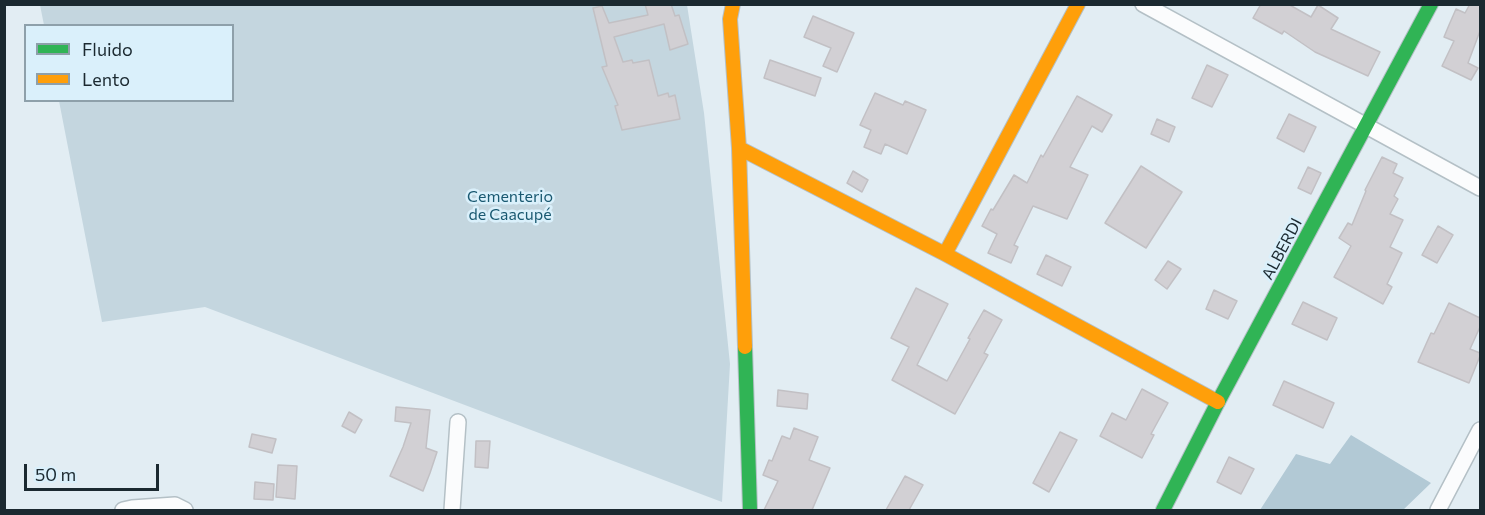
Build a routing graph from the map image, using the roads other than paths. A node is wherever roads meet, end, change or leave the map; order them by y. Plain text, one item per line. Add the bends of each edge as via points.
1 (733, 4) edge
2 (1078, 4) edge
3 (1143, 4) edge
4 (1431, 4) edge
5 (1367, 125) junction
6 (739, 148) junction
7 (1480, 188) edge
8 (945, 254) junction
9 (1218, 402) junction
10 (458, 422) dead end
11 (1480, 430) edge
12 (123, 510) edge
13 (185, 510) edge
14 (452, 510) edge
15 (750, 510) edge
16 (1163, 510) edge
17 (1438, 510) edge

1 - 6 street via 730,19
2 - 8 street
3 - 5 street
4 - 5 street, ALBERDI
5 - 7 street
5 - 9 street, ALBERDI
6 - 8 street
6 - 15 street
8 - 9 street
9 - 16 street, ALBERDI
10 - 14 street
11 - 17 street
12 - 13 street via 174,505

